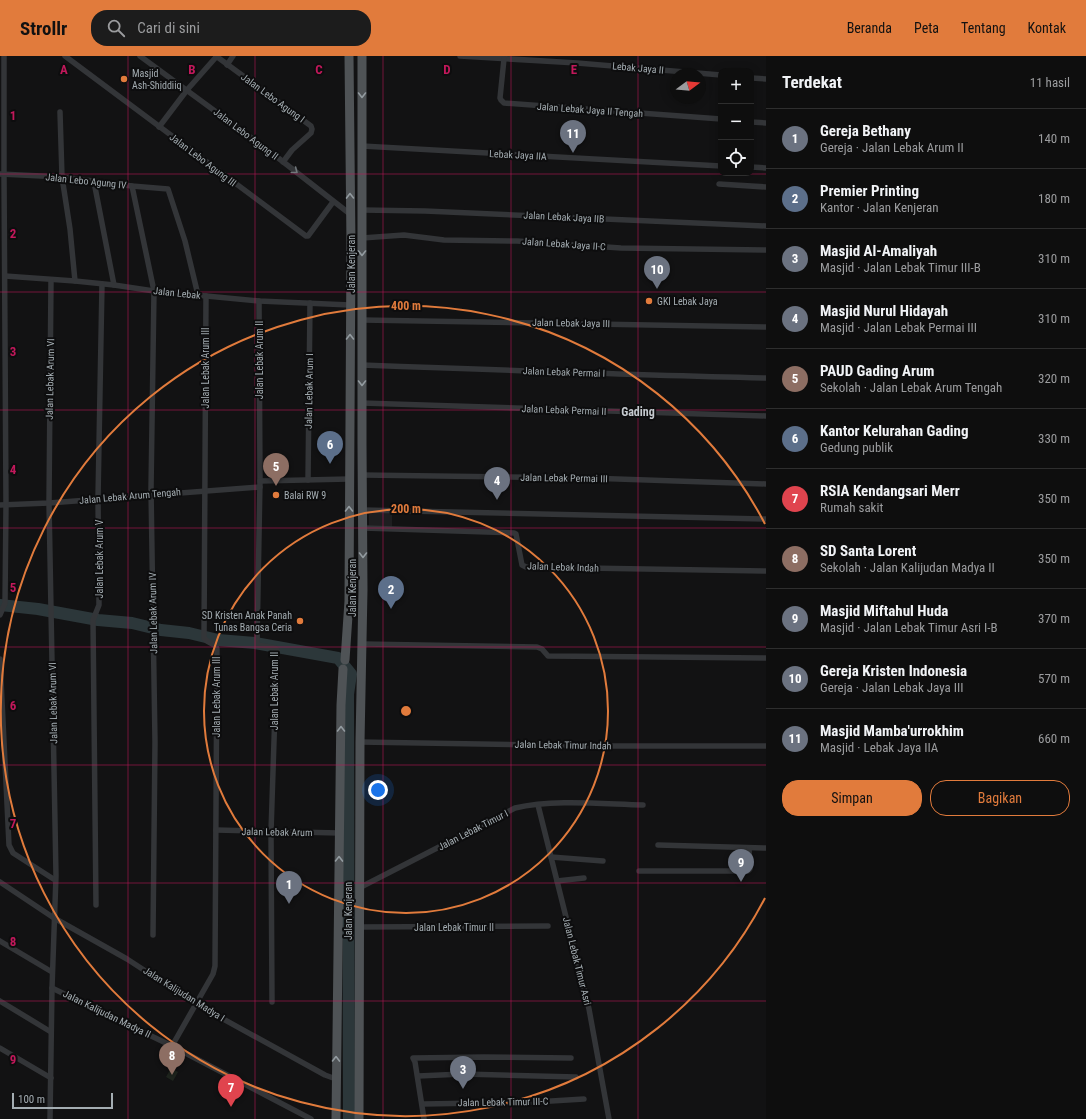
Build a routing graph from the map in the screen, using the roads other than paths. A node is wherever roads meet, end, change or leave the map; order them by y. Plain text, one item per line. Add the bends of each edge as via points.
1 (4, 56) edge
2 (65, 56) edge
3 (140, 56) edge
4 (216, 56) edge
5 (233, 56) edge
6 (349, 56) edge
7 (362, 56) edge
8 (460, 56) edge
9 (504, 59) junction
10 (227, 65) junction
11 (718, 75) edge
12 (754, 78) edge
13 (766, 79) edge
14 (187, 90) junction
15 (2, 105) edge
16 (60, 112) dead end
17 (718, 119) edge
18 (754, 122) edge
19 (766, 123) edge
20 (159, 127) junction
21 (362, 146) junction
22 (283, 162) junction
23 (718, 166) edge
24 (754, 167) edge
25 (766, 168) edge
26 (2, 174) edge
27 (62, 177) junction
28 (94, 182) junction
29 (719, 184) dead end
30 (132, 186) junction
31 (766, 187) edge
32 (333, 202) junction
33 (362, 210) junction
34 (350, 214) junction
35 (766, 226) edge
36 (362, 238) junction
37 (766, 250) edge
38 (5, 276) junction
39 (51, 280) junction
40 (75, 281) junction
41 (102, 284) junction
42 (114, 285) junction
43 (154, 291) junction
44 (198, 295) junction
45 (206, 296) junction
46 (259, 300) junction
47 (310, 303) junction
48 (350, 305) junction
49 (362, 320) junction
50 (766, 327) edge
51 (362, 365) junction
52 (766, 378) edge
53 (362, 403) junction
54 (766, 416) edge
55 (350, 421) junction
56 (362, 421) junction
57 (362, 437) junction
58 (350, 438) junction
59 (362, 475) junction
60 (349, 478) junction
61 (308, 480) junction
62 (260, 484) junction
63 (766, 484) edge
64 (204, 490) junction
65 (151, 495) junction
66 (98, 498) junction
67 (49, 503) junction
68 (3, 505) edge
69 (363, 510) junction
70 (766, 519) edge
71 (363, 528) junction
72 (766, 571) edge
73 (0, 615) edge
74 (362, 644) junction
75 (766, 658) edge
76 (0, 659) edge
77 (360, 742) junction
78 (766, 746) edge
79 (538, 805) junction
80 (642, 805) dead end
81 (216, 830) junction
82 (271, 832) junction
83 (339, 833) junction
84 (658, 844) dead end
85 (749, 848) junction
86 (766, 848) edge
87 (551, 857) junction
88 (603, 861) dead end
89 (639, 871) dead end
90 (584, 878) dead end
91 (55, 880) junction
92 (0, 882) edge
93 (557, 882) junction
94 (359, 888) junction
95 (96, 905) dead end
96 (54, 918) junction
97 (548, 926) dead end
98 (359, 927) junction
99 (152, 935) dead end
100 (0, 941) edge
101 (52, 972) junction
102 (52, 988) junction
103 (0, 1001) edge
104 (272, 1002) dead end
105 (196, 1004) junction
106 (51, 1032) junction
107 (172, 1046) junction
108 (0, 1048) edge
109 (571, 1058) dead end
110 (418, 1076) junction
111 (576, 1077) dead end
112 (51, 1078) junction
113 (336, 1079) junction
114 (584, 1099) dead end
115 (423, 1104) junction
116 (335, 1117) edge
117 (50, 1119) edge
118 (311, 1119) edge
119 (359, 1119) edge
120 (424, 1119) edge
121 (609, 1119) edge

1 - 15 street
2 - 20 street, Jalan Lebo Agung III
3 - 14 street, Jalan Lebo Agung II
4 - 10 street, Jalan Lebo Agung I
4 - 14 street
5 - 10 street
34 -> 6 main road, Jalan Kenjeran
7 -> 21 main road, Jalan Kenjeran
8 - 9 street, Lebak Jaya II
9 - 11 street, Lebak Jaya II
9 - 17 street, Jalan Lebak Jaya II Tengah via 500,98 504,103
10 - 22 street, Jalan Lebo Agung I via 311,126 310,133
12 - 13 street
14 - 20 street
14 - 22 street, Jalan Lebo Agung II
15 - 26 street
16 - 27 street
18 - 19 street
20 - 32 street, Jalan Lebo Agung III via 306,236
21 - 23 street, Lebak Jaya IIA
21 - 33 main road, Jalan Kenjeran
22 -> 32 street, Jalan Lebo Agung II
24 - 25 street
26 - 27 street, Jalan Lebo Agung IV
26 - 38 street
27 - 28 street, Jalan Lebo Agung IV
27 - 40 street
28 - 30 street, Jalan Lebo Agung IV
28 - 42 street
29 - 31 street
30 - 43 street, Jalan Lebak Arum IV
30 - 44 street, Jalan Lebo Agung IV via 169,190
32 - 34 street, Jalan Lebo Agung II
33 - 35 street, Jalan Lebak Jaya IIB
33 - 36 main road, Jalan Kenjeran
34 - 48 main road, Jalan Kenjeran
36 - 37 street, Jalan Lebak Jaya II-C via 404,236 621,248
36 -> 49 main road, Jalan Kenjeran
38 - 39 street, Jalan Lebak
38 - 68 street
39 - 40 street, Jalan Lebak
39 - 67 street, Jalan Lebak Arum VI
40 - 41 street, Jalan Lebak
41 - 42 street, Jalan Lebak
41 - 66 street, Jalan Lebak Arum V
42 - 43 street, Jalan Lebak
43 - 44 street, Jalan Lebak
43 - 65 street, Jalan Lebak Arum IV
44 - 45 street, Jalan Lebak
45 - 46 street, Jalan Lebak
45 - 64 street, Jalan Lebak Arum III
46 - 47 street, Jalan Lebak
46 - 62 street, Jalan Lebak Arum II
47 - 48 street, Jalan Lebak
47 - 61 street, Jalan Lebak Arum I
55 -> 48 main road, Jalan Kenjeran
49 - 50 street, Jalan Lebak Jaya III
49 - 51 main road, Jalan Kenjeran
51 - 52 street, Jalan Lebak Permai I
51 -> 53 main road, Jalan Kenjeran
53 - 54 street, Jalan Lebak Permai II
53 - 56 main road, Jalan Kenjeran
55 - 56 main road
55 - 58 main road, Jalan Kenjeran
56 - 57 main road, Jalan Kenjeran
57 - 58 main road
57 - 59 main road, Jalan Kenjeran
58 - 60 main road, Jalan Kenjeran
59 - 63 street, Jalan Lebak Permai III via 588,478
59 - 69 main road, Jalan Kenjeran
60 - 61 street, Jalan Lebak Arum Tengah
83 -> 60 main road, Jalan Kenjeran via 341,705 350,601
61 - 62 street, Jalan Lebak Arum Tengah
62 - 64 street, Jalan Lebak Arum Tengah
62 - 82 street, Jalan Lebak Arum II via 257,646 276,650
64 - 65 street, Jalan Lebak Arum Tengah
64 - 81 street, Jalan Lebak Arum III via 204,636 216,647
65 - 66 street, Jalan Lebak Arum Tengah
65 - 99 street, Jalan Lebak Arum IV via 155,750
66 - 67 street, Jalan Lebak Arum Tengah
66 - 95 street, Jalan Lebak Arum V via 99,605 93,619
67 - 68 street, Jalan Lebak Arum Tengah
67 - 91 street, Jalan Lebak Arum VI
68 - 73 street via 5,605
69 - 70 street
69 - 71 main road, Jalan Kenjeran
71 - 72 street, Jalan Lebak Indah via 514,533 522,565 526,567
71 -> 74 main road, Jalan Kenjeran
74 - 75 street via 537,647 548,656
74 - 77 main road, Jalan Kenjeran
76 - 91 street via 8,844 13,853
77 - 78 street, Jalan Lebak Timur Indah
77 - 94 main road, Jalan Kenjeran
79 - 80 street, Jalan Lebak Timur I
79 - 87 street, Jalan Lebak Timur Asri
79 - 94 street, Jalan Lebak Timur I via 512,809
81 - 82 street, Jalan Lebak Arum
81 - 105 street, Jalan Lebak Arum III via 215,969
82 - 83 street, Jalan Lebak Arum
82 - 104 street, Jalan Lebak Arum II
113 -> 83 main road, Jalan Kenjeran
84 - 85 street
85 - 86 street
85 - 89 street via 748,871
87 - 88 street
87 - 93 street, Jalan Lebak Timur Asri
90 - 93 street
91 - 96 street, Jalan Lebak Arum VI
92 - 96 street, Jalan Kalijudan Madya I
93 - 121 street, Jalan Lebak Timur Asri via 589,1009
94 - 98 main road, Jalan Kenjeran
96 - 101 street, Jalan Lebak Arum VI
96 - 105 street, Jalan Kalijudan Madya I via 127,959
97 - 98 street, Jalan Lebak Timur II
98 - 119 main road, Jalan Kenjeran
100 - 101 street
101 - 102 street, Jalan Lebak Arum VI
102 - 106 street, Jalan Lebak Arum VI
102 - 107 street, Jalan Kalijudan Madya II
103 - 106 street
105 - 107 street, Jalan Lebak Arum III
105 - 113 street, Jalan Kalijudan Madya I
106 - 112 street, Jalan Lebak Arum VI
107 - 118 street, Jalan Kalijudan Madya II
108 - 112 street
109 - 110 street via 413,1058
110 - 111 street via 463,1074
110 - 115 street
112 - 117 street, Jalan Lebak Arum VI
113 - 116 main road, Jalan Kenjeran
114 - 115 street, Jalan Lebak Timur III-C
115 - 120 street

